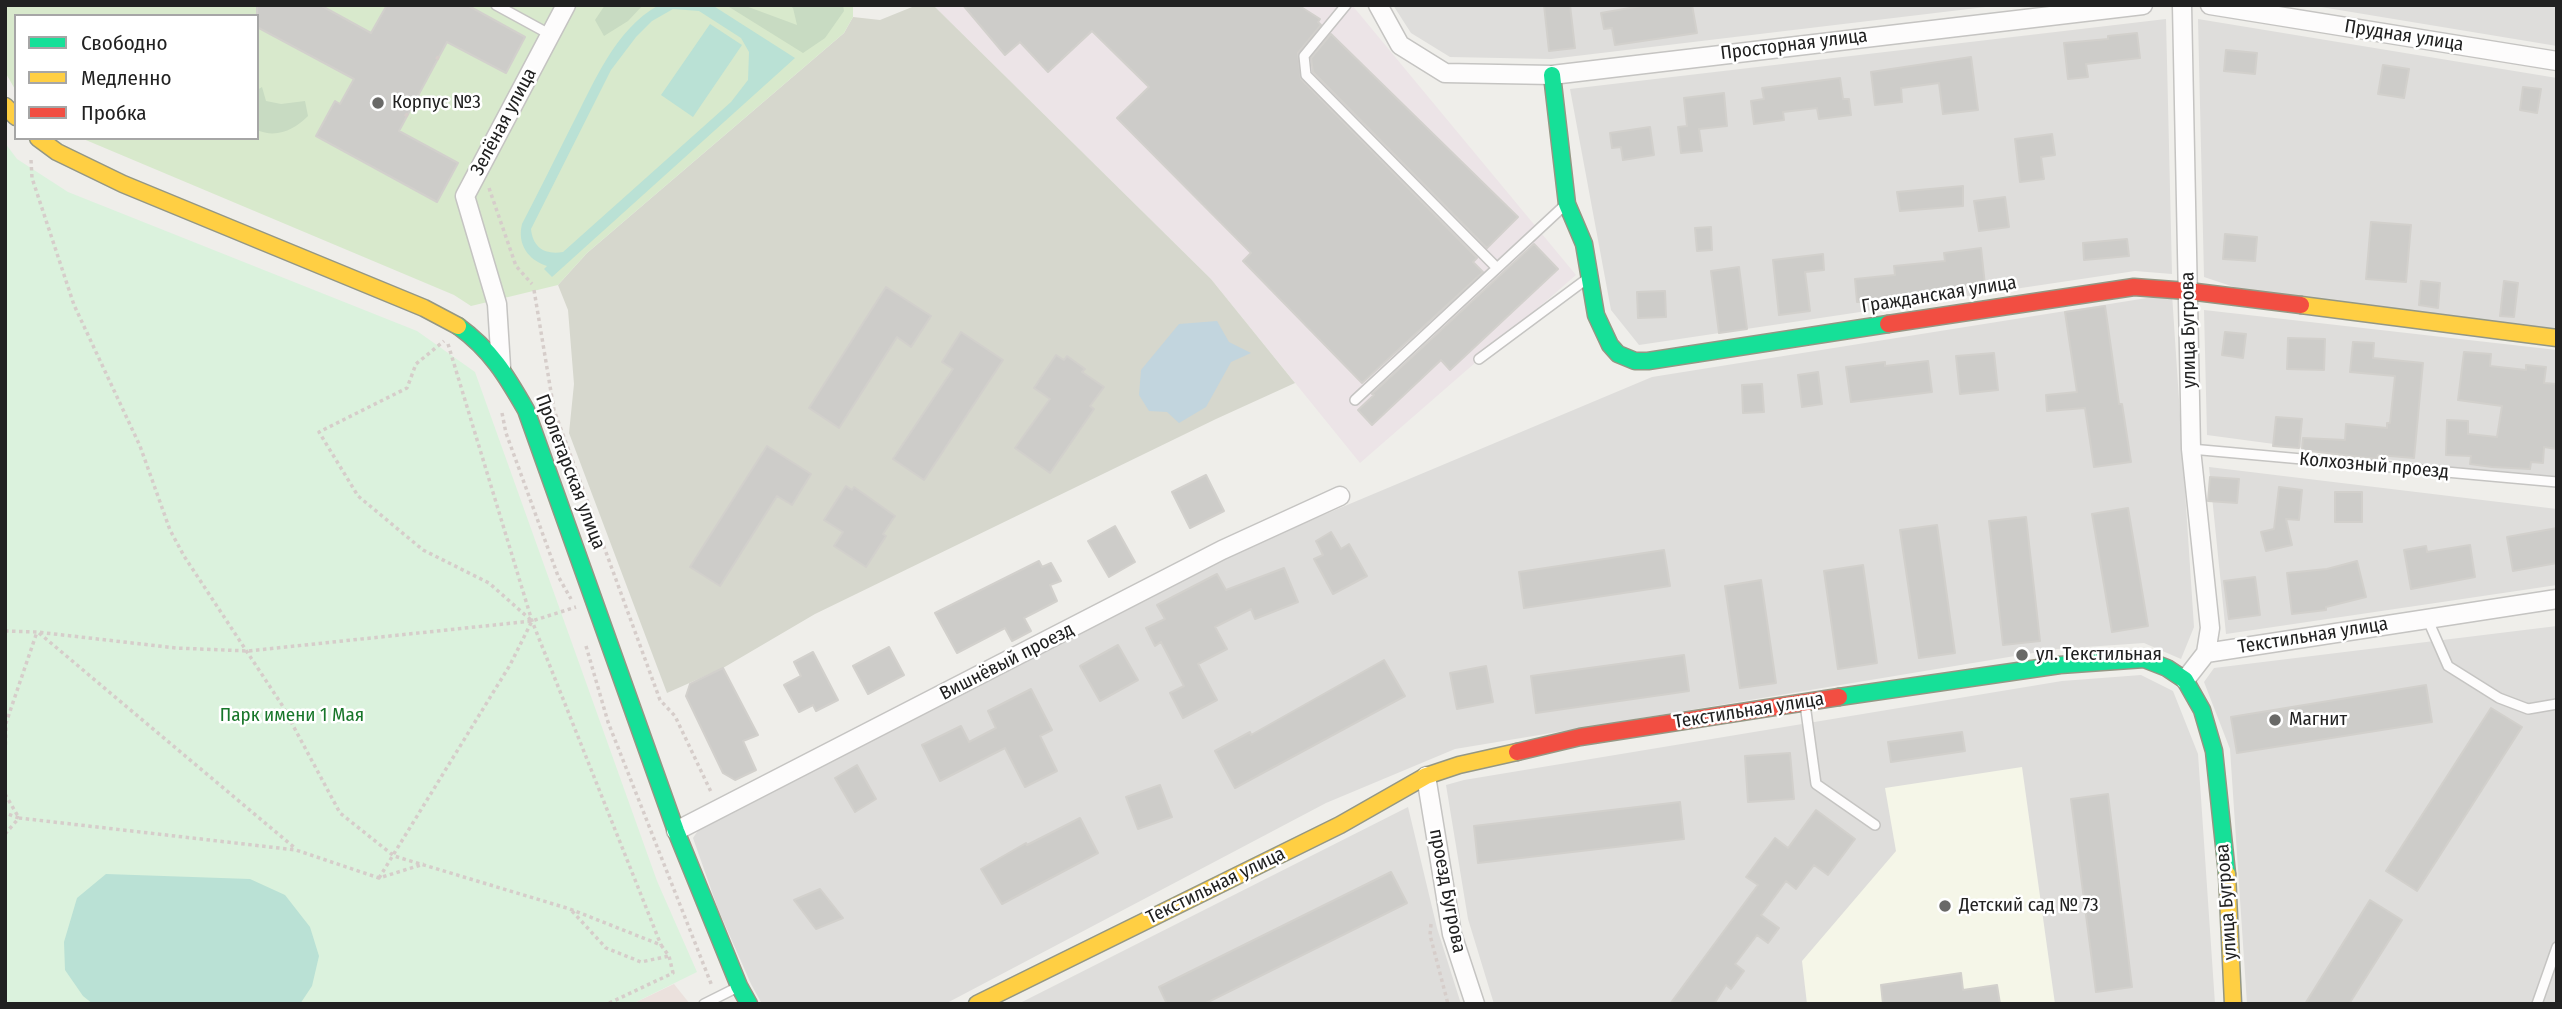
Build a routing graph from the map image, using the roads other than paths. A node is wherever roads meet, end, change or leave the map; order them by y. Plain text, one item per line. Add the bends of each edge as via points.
1 (496, 5) edge
2 (566, 5) edge
3 (1346, 5) edge
4 (1378, 5) edge
5 (2143, 5) edge
6 (2182, 5) edge
7 (2210, 5) edge
8 (551, 35) junction
9 (2557, 61) edge
10 (1552, 75) junction
11 (41, 140) edge
12 (1567, 204) junction
13 (1497, 268) junction
14 (1590, 277) junction
15 (2188, 292) junction
16 (2557, 338) edge
17 (1479, 359) dead end
18 (501, 367) junction
19 (1355, 400) dead end
20 (2191, 449) junction
21 (2557, 482) edge
22 (1340, 496) dead end
23 (2557, 599) edge
24 (2427, 618) junction
25 (2206, 653) junction
26 (2185, 680) junction
27 (1805, 702) junction
28 (2557, 704) edge
29 (1426, 776) junction
30 (1875, 825) dead end
31 (676, 831) junction
32 (2557, 947) edge
33 (739, 986) junction
34 (715, 1000) edge
35 (704, 1004) edge
36 (749, 1004) edge
37 (976, 1004) edge
38 (1475, 1004) edge
39 (2233, 1004) edge
40 (2537, 1004) edge

1 - 8 lane
2 - 8 street, Зелёная улица
3 - 13 lane via 1304,56 1306,75
4 - 10 street, Просторная улица via 1400,45 1445,73
5 - 10 street, Просторная улица
6 - 15 street, улица Бугрова
7 - 9 street, Прудная улица
8 - 18 street, Зелёная улица via 466,196 497,304
10 - 12 street, Гражданская улица
11 - 18 street, Пролетарская улица via 123,184 424,308 482,344
12 - 13 lane
12 - 14 street, Гражданская улица via 1584,244
13 - 19 lane
14 - 15 street, Гражданская улица via 1596,315 1610,345 1635,361 2134,287
14 - 17 lane
15 - 16 street, Гражданская улица
15 - 20 street, улица Бугрова
18 - 31 street, Пролетарская улица via 526,410
20 - 21 lane, Колхозный проезд
20 - 25 street, улица Бугрова via 2210,628
22 - 31 street, Вишнёвый проезд via 1222,550
23 - 24 street, Текстильная улица
24 - 25 street, Текстильная улица
24 - 28 lane via 2448,666 2499,698 2528,709
25 - 26 street
26 - 27 street, Текстильная улица via 2144,659 2120,659
26 - 39 street, улица Бугрова via 2202,710 2214,751
27 - 29 street, Текстильная улица via 1580,737
27 - 30 lane via 1816,784
29 - 37 street, Текстильная улица via 1340,825
29 - 38 street, проезд Бугрова via 1452,934
31 - 33 street, Пролетарская улица
32 - 40 lane
33 - 34 lane
33 - 36 street, Пролетарская улица
34 - 35 lane

